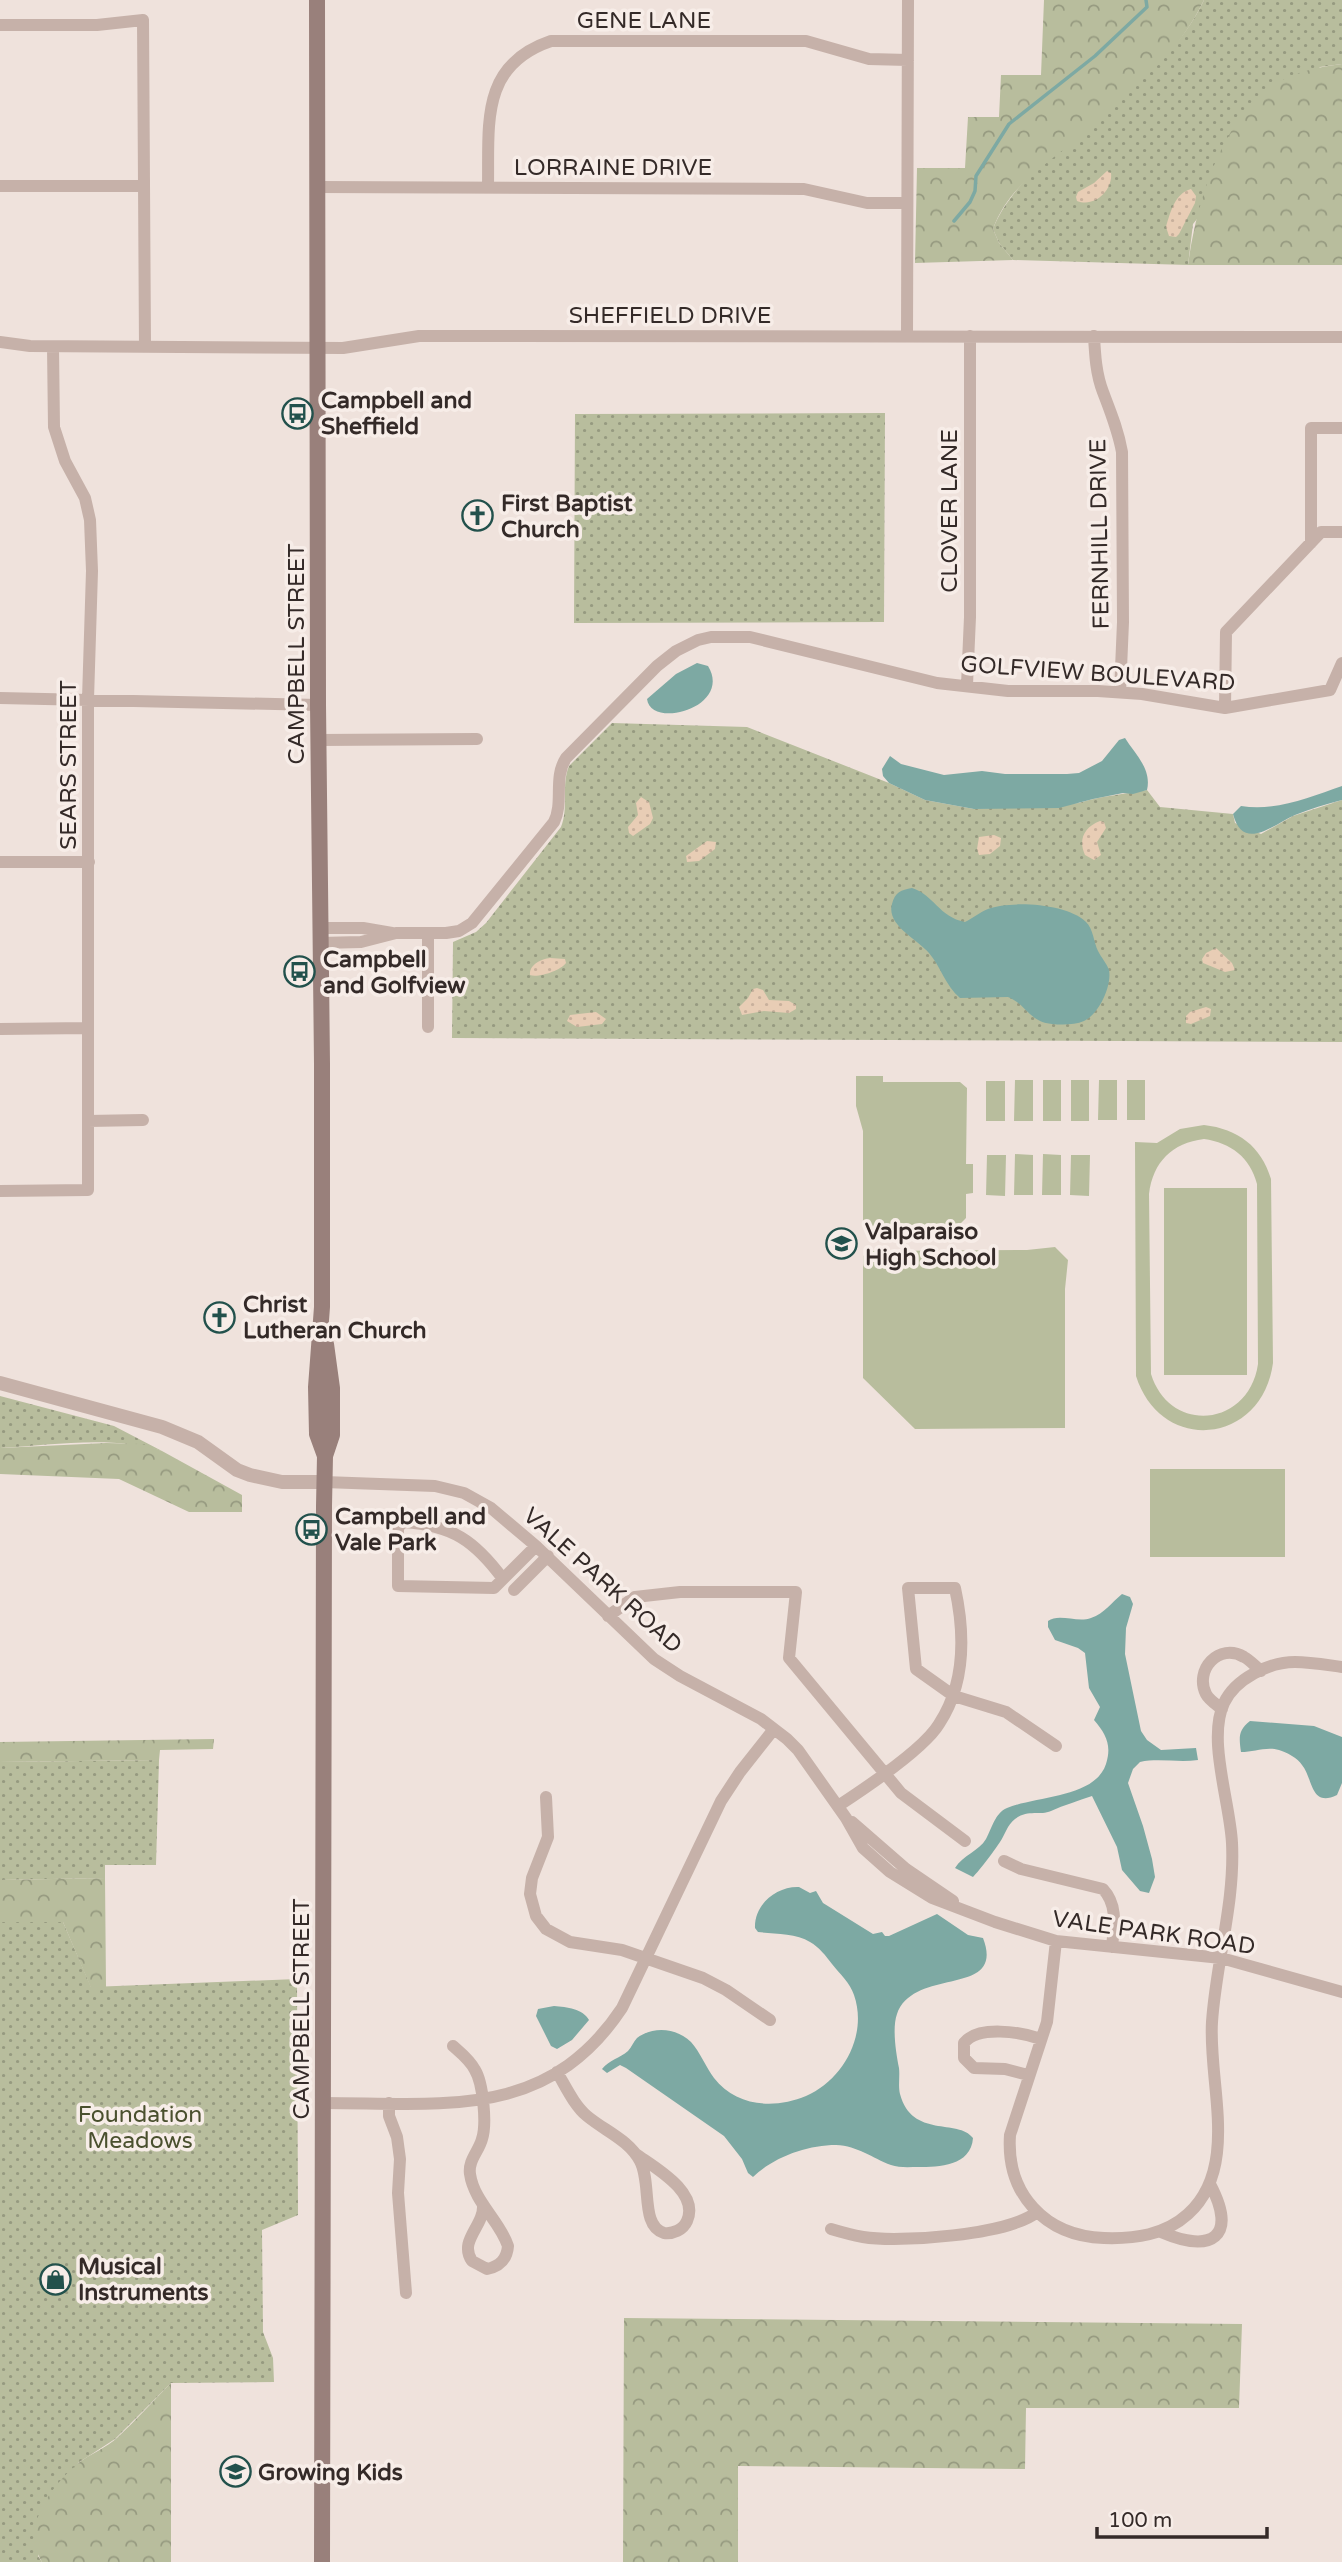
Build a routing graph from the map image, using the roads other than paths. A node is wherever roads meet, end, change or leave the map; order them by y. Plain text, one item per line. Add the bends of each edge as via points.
1 (317, 0) edge
2 (908, 0) edge
3 (0, 25) edge
4 (908, 60) junction
5 (0, 186) edge
6 (144, 186) junction
7 (318, 187) junction
8 (488, 187) junction
9 (907, 203) junction
10 (907, 336) junction
11 (970, 336) junction
12 (1094, 336) junction
13 (1342, 337) edge
14 (0, 342) edge
15 (54, 346) junction
16 (145, 347) junction
17 (317, 347) junction
18 (1342, 428) edge
19 (1342, 532) edge
20 (1311, 543) junction
21 (1342, 663) edge
22 (967, 685) junction
23 (1120, 692) junction
24 (0, 698) edge
25 (88, 699) junction
26 (318, 705) junction
27 (1225, 708) junction
28 (477, 739) dead end
29 (319, 740) junction
30 (0, 862) edge
31 (89, 862) junction
32 (428, 933) junction
33 (320, 935) junction
34 (428, 1027) dead end
35 (88, 1028) junction
36 (0, 1029) edge
37 (143, 1120) dead end
38 (88, 1121) junction
39 (0, 1191) edge
40 (0, 1384) edge
41 (324, 1482) junction
42 (536, 1546) junction
43 (548, 1556) junction
44 (503, 1579) junction
45 (514, 1590) dead end
46 (608, 1616) junction
47 (1342, 1667) edge
48 (1261, 1671) junction
49 (954, 1696) junction
50 (1222, 1709) junction
51 (774, 1729) junction
52 (1056, 1746) dead end
53 (885, 1772) junction
54 (546, 1797) dead end
55 (838, 1806) junction
56 (965, 1841) dead end
57 (1004, 1861) dead end
58 (1056, 1941) junction
59 (1112, 1947) junction
60 (647, 1958) junction
61 (1221, 1958) junction
62 (1342, 1992) edge
63 (770, 2020) dead end
64 (1041, 2039) junction
65 (453, 2046) dead end
66 (557, 2072) junction
67 (1028, 2075) junction
68 (482, 2100) junction
69 (324, 2103) junction
70 (389, 2103) junction
71 (636, 2154) junction
72 (1210, 2183) junction
73 (483, 2204) junction
74 (1037, 2212) junction
75 (831, 2229) dead end
76 (1161, 2232) junction
77 (406, 2293) dead end
78 (321, 2562) edge

1 - 7 main road, CAMPBELL STREET
2 - 4 street
3 - 6 street via 143,20
4 - 8 street, GENE LANE via 869,59 806,41 551,41 532,47 500,76 491,118
4 - 9 street
5 - 6 street
6 - 16 street
7 - 8 street, LORRAINE DRIVE
7 - 17 main road, CAMPBELL STREET
8 - 9 street, LORRAINE DRIVE via 804,189 867,203
9 - 10 street
10 - 11 street, SHEFFIELD DRIVE
10 - 17 street, SHEFFIELD DRIVE via 419,336 366,346
11 - 12 street, SHEFFIELD DRIVE
11 - 22 street, CLOVER LANE
12 - 13 street, SHEFFIELD DRIVE
12 - 23 street, FERNHILL DRIVE via 1097,372 1118,426 1122,452
14 - 15 street, SHEFFIELD DRIVE
15 - 16 street, SHEFFIELD DRIVE
15 - 25 street, SEARS STREET via 54,427 90,520
16 - 17 street, SHEFFIELD DRIVE
17 - 26 main road, CAMPBELL STREET
18 - 20 street via 1311,428
19 - 20 street via 1321,532
20 - 27 street via 1226,632
21 - 27 street, GOLFVIEW BOULEVARD via 1330,690
22 - 23 street, GOLFVIEW BOULEVARD via 1008,691
22 - 32 street, GOLFVIEW BOULEVARD via 928,681 750,637 723,635 687,645 657,666 566,758 560,769 554,822 472,923 459,931
23 - 27 street, GOLFVIEW BOULEVARD
24 - 25 street
25 - 26 street
25 - 31 street, SEARS STREET
26 - 29 main road, CAMPBELL STREET
28 - 29 street
29 - 33 main road, CAMPBELL STREET
30 - 31 street
31 - 35 street, SEARS STREET
32 - 33 street, GOLFVIEW BOULEVARD via 396,933 361,942
32 - 34 street
33 - 41 main road, CAMPBELL STREET via 321,1307 332,1388 332,1435
35 - 36 street
35 - 38 street, SEARS STREET
37 - 38 street
38 - 39 street, SEARS STREET via 88,1190
40 - 41 street via 162,1427 198,1442 250,1475 282,1482
41 - 42 street, VALE PARK ROAD via 454,1490 491,1508
41 - 69 main road, CAMPBELL STREET
42 - 43 street, VALE PARK ROAD
42 - 44 street
43 - 45 street
43 - 46 street, VALE PARK ROAD
44 - 44 street via 494,1588 398,1586 398,1527 404,1522 424,1523 451,1531 477,1548
46 - 51 street, VALE PARK ROAD via 666,1668
46 - 53 street via 635,1597 680,1592 796,1592 789,1658
47 - 48 street via 1294,1662
48 - 50 street via 1237,1686
48 - 50 street via 1243,1656 1230,1653 1210,1660 1203,1682 1206,1696
49 - 49 street via 916,1669 908,1588 955,1588 962,1666
49 - 52 street via 1006,1713
49 - 53 street via 939,1726
50 - 61 street via 1216,1740 1232,1846
51 - 55 street, VALE PARK ROAD via 798,1750
51 - 60 street via 721,1801
53 - 55 street
53 - 56 street via 901,1793
54 - 60 street via 548,1837 530,1886 536,1916 546,1930 561,1939
55 - 58 street, VALE PARK ROAD via 906,1869 961,1908
57 - 59 street via 1103,1889 1114,1912
58 - 59 street, VALE PARK ROAD
58 - 64 street via 1049,2011
59 - 61 street, VALE PARK ROAD
60 - 63 street via 717,1984
60 - 66 street via 612,2023
61 - 62 street, VALE PARK ROAD
61 - 72 street via 1212,2029 1218,2153
64 - 67 street
64 - 67 street via 1017,2032 981,2032 964,2042 964,2058 974,2068
65 - 68 street via 477,2072
66 - 68 street via 519,2090
66 - 71 street via 580,2109
67 - 74 street via 1009,2144 1017,2182
68 - 70 street
68 - 73 street via 482,2140 470,2172
69 - 70 street
69 - 78 main road, CAMPBELL STREET
70 - 77 street via 399,2148
71 - 71 street via 647,2183 652,2226 664,2233 677,2231 687,2222 685,2199 673,2180
72 - 76 street via 1195,2207
72 - 76 street via 1222,2209 1220,2230 1212,2238 1190,2242
73 - 73 street via 483,2218 467,2250 472,2261 487,2269 502,2261 508,2246
74 - 75 street via 1019,2223 955,2235 870,2237
74 - 76 street via 1063,2230 1082,2236 1127,2238

